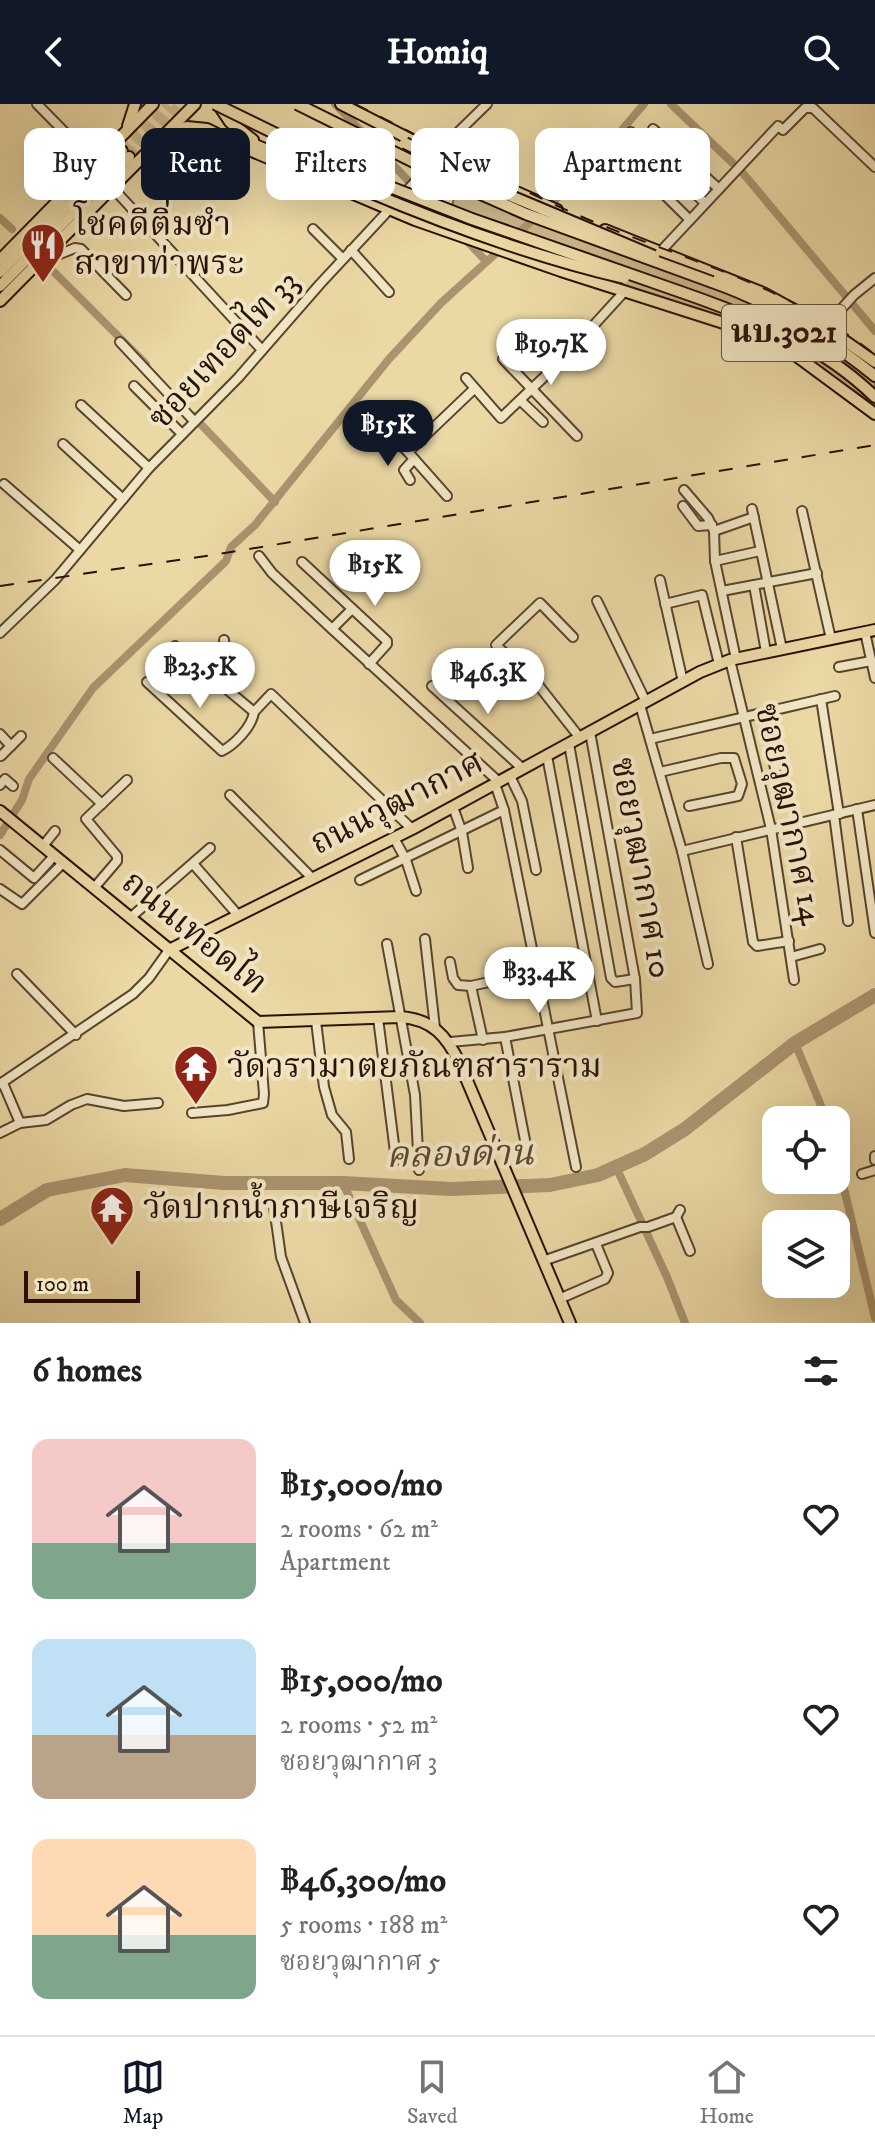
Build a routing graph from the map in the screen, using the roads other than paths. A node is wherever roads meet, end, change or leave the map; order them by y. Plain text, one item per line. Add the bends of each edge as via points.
1 (37, 104) edge
2 (135, 104) edge
3 (153, 104) edge
4 (195, 104) edge
5 (216, 104) edge
6 (297, 104) edge
7 (330, 104) edge
8 (341, 104) edge
9 (487, 104) edge
10 (61, 128) edge
11 (170, 128) edge
12 (462, 128) edge
13 (125, 131) edge
14 (125, 133) edge
15 (411, 140) edge
16 (266, 145) edge
17 (250, 150) edge
18 (141, 157) tunnel mouth
19 (875, 167) edge
20 (125, 172) edge
21 (710, 181) edge
22 (411, 186) edge
23 (719, 189) junction
24 (519, 192) edge
25 (59, 200) edge
26 (98, 200) edge
27 (124, 200) edge
28 (389, 200) edge
29 (670, 200) edge
30 (702, 200) edge
31 (705, 203) junction
32 (389, 209) junction
33 (690, 220) junction
34 (313, 229) dead end
35 (50, 250) junction
36 (351, 250) junction
37 (661, 251) junction
38 (343, 259) junction
39 (0, 260) edge
40 (0, 272) edge
41 (875, 278) edge
42 (712, 282) junction
43 (0, 286) edge
44 (389, 292) dead end
45 (624, 292) junction
46 (681, 292) junction
47 (126, 295) dead end
48 (0, 301) edge
49 (825, 327) junction
50 (120, 342) dead end
51 (262, 350) junction
52 (503, 359) dead end
53 (875, 362) edge
54 (875, 376) edge
55 (466, 378) dead end
56 (134, 386) dead end
57 (474, 389) junction
58 (531, 391) junction
59 (875, 397) edge
60 (521, 401) junction
61 (81, 405) dead end
62 (366, 411) dead end
63 (875, 414) edge
64 (196, 419) junction
65 (543, 422) dead end
66 (182, 434) junction
67 (577, 436) dead end
68 (63, 444) dead end
69 (411, 456) junction
70 (149, 468) junction
71 (410, 480) dead end
72 (4, 484) dead end
73 (684, 490) dead end
74 (447, 496) dead end
75 (123, 499) junction
76 (683, 506) dead end
77 (802, 511) dead end
78 (713, 528) junction
79 (80, 550) junction
80 (760, 551) junction
81 (259, 556) dead end
82 (715, 561) junction
83 (302, 562) dead end
84 (817, 573) junction
85 (660, 580) dead end
86 (767, 582) junction
87 (754, 585) junction
88 (722, 591) junction
89 (597, 601) dead end
90 (665, 604) junction
91 (352, 609) junction
92 (332, 629) junction
93 (870, 631) edge
94 (0, 633) edge
95 (573, 637) dead end
96 (831, 639) junction
97 (224, 640) dead end
98 (175, 646) dead end
99 (782, 649) junction
100 (766, 652) junction
101 (733, 659) junction
102 (871, 661) junction
103 (369, 664) junction
104 (719, 664) junction
105 (839, 667) dead end
106 (211, 676) junction
107 (875, 678) edge
108 (147, 682) dead end
109 (683, 682) junction
110 (432, 686) dead end
111 (835, 696) dead end
112 (821, 699) junction
113 (643, 704) junction
114 (254, 712) junction
115 (763, 713) junction
116 (744, 717) junction
117 (0, 734) edge
118 (585, 735) junction
119 (21, 736) dead end
120 (650, 739) junction
121 (569, 744) junction
122 (11, 746) junction
123 (1, 756) edge
124 (547, 756) junction
125 (53, 758) dead end
126 (523, 769) junction
127 (660, 772) junction
128 (127, 780) dead end
129 (501, 781) junction
130 (0, 785) edge
131 (13, 786) dead end
132 (230, 795) dead end
133 (102, 804) junction
134 (783, 805) dead end
135 (874, 805) edge
136 (689, 806) dead end
137 (453, 807) junction
138 (857, 809) junction
139 (504, 810) junction
140 (837, 815) junction
141 (875, 816) edge
142 (7, 817) edge
143 (412, 829) junction
144 (771, 829) junction
145 (55, 831) dead end
146 (462, 832) junction
147 (736, 837) junction
148 (394, 838) junction
149 (43, 846) junction
150 (210, 848) dead end
151 (0, 850) edge
152 (682, 851) junction
153 (54, 856) junction
154 (406, 860) junction
155 (63, 863) junction
156 (195, 866) dead end
157 (468, 868) dead end
158 (536, 870) dead end
159 (312, 878) junction
160 (360, 880) dead end
161 (94, 888) junction
162 (0, 889) edge
163 (416, 891) dead end
164 (873, 903) edge
165 (237, 914) junction
166 (130, 918) junction
167 (848, 921) dead end
168 (875, 933) edge
169 (425, 939) dead end
170 (789, 941) junction
171 (387, 944) dead end
172 (820, 949) dead end
173 (169, 950) junction
174 (791, 957) junction
175 (450, 962) dead end
176 (708, 964) dead end
177 (17, 974) dead end
178 (635, 979) junction
179 (794, 980) dead end
180 (489, 982) dead end
181 (471, 986) junction
182 (400, 1017) junction
183 (378, 1018) junction
184 (316, 1021) junction
185 (597, 1021) junction
186 (258, 1022) junction
187 (435, 1028) junction
188 (550, 1029) junction
189 (76, 1035) junction
190 (505, 1037) junction
191 (483, 1040) junction
192 (450, 1042) junction
193 (1, 1084) edge
194 (158, 1103) dead end
195 (192, 1113) dead end
196 (20, 1123) junction
197 (0, 1133) edge
198 (349, 1159) dead end
199 (396, 1160) dead end
200 (529, 1161) dead end
201 (576, 1167) dead end
202 (419, 1170) dead end
203 (875, 1170) edge
204 (862, 1174) dead end
205 (274, 1207) dead end
206 (596, 1244) junction
207 (690, 1251) dead end
208 (543, 1261) junction
209 (559, 1299) junction
210 (305, 1323) edge
211 (570, 1323) edge

1 - 10 street
2 - 13 main road
3 - 14 main road
4 - 11 main road
5 - 16 main road via 236,128
5 - 46 main road, นบ.3021, bridge via 362,176
6 - 42 main road, นบ.3021, bridge via 515,209
7 - 42 main road, bridge via 511,196
8 - 15 main road, นบ.3021
9 - 12 street, ซอยเทอดไท 33
17 - 32 main road, นบ.3021
18 - 20 main road
19 - 23 street via 809,106 783,130 778,126
21 - 23 street
22 - 32 street, ซอยเทอดไท 33
23 - 31 street
24 - 37 main road, นบ.3021, bridge
25 - 39 main road
26 - 35 main road
27 - 51 street
28 - 46 main road, bridge via 579,267
29 - 33 street
30 - 31 street
31 - 33 street
32 - 36 street, ซอยเทอดไท 33
32 - 45 main road, นบ.3021
33 - 37 street
34 - 38 street
35 - 47 street via 60,254 81,249
35 - 48 main road
36 - 38 street, ซอยเทอดไท 33
36 - 44 street
37 - 49 main road, นบ.3021 via 763,293
38 - 51 street, ซอยเทอดไท 33
40 - 43 main road via 125,154
41 - 49 street
42 - 54 main road, นบ.3021 via 797,321
45 - 58 street
45 - 63 main road, นบ.3021 via 725,321 783,346
46 - 59 main road, นบ.3021 via 793,337
49 - 53 main road, นบ.3021
50 - 64 street
51 - 64 street, ซอยเทอดไท 33
52 - 58 street
55 - 57 street
56 - 66 street
57 - 60 street via 500,417
57 - 69 street
58 - 60 street
58 - 67 street
60 - 65 street
61 - 70 street
62 - 69 street
64 - 66 street, ซอยเทอดไท 33
66 - 70 street, ซอยเทอดไท 33
68 - 75 street
69 - 71 street via 404,470
69 - 74 street
70 - 75 street, ซอยเทอดไท 33
72 - 79 street
73 - 78 street
75 - 79 street, ซอยเทอดไท 33
76 - 78 street via 698,526
77 - 84 street
78 - 80 street via 753,513
78 - 82 street, ซอยวุฒากาศ 14
79 - 94 street, ซอยเทอดไท 33
80 - 82 street
80 - 86 street
81 - 92 street
82 - 88 street, ซอยวุฒากาศ 14
83 - 91 street
84 - 86 street
84 - 96 street
85 - 90 street
86 - 87 street
86 - 99 street
87 - 88 street
87 - 100 street
88 - 101 street, ซอยวุฒากาศ 14
89 - 113 street
90 - 104 street via 702,595
90 - 109 street
91 - 92 street
91 - 103 street via 387,642
92 - 103 street
93 - 96 main road, ถนนวุฒากาศ
93 - 102 street
95 - 118 street via 540,603 496,645
96 - 99 main road, ถนนวุฒากาศ
97 - 106 street via 226,659
98 - 106 street
99 - 100 main road, ถนนวุฒากาศ
100 - 101 main road, ถนนวุฒากาศ
101 - 104 main road, ถนนวุฒากาศ
101 - 116 street, ซอยวุฒากาศ 14
102 - 105 street
102 - 107 street
103 - 129 street
104 - 109 main road, ถนนวุฒากาศ
106 - 114 street
108 - 114 street via 222,751 251,723
109 - 113 main road, ถนนวุฒากาศ
110 - 126 street
111 - 112 street
112 - 115 street
112 - 140 street
113 - 118 main road, ถนนวุฒากาศ
113 - 120 street
114 - 143 street via 271,694
115 - 116 street
115 - 134 street
116 - 120 street
116 - 144 street, ซอยวุฒากาศ 14
117 - 122 street
118 - 121 main road, ถนนวุฒากาศ
118 - 178 street, ซอยวุฒากาศ 10
119 - 122 street
120 - 127 street
121 - 124 main road, ถนนวุฒากาศ
121 - 178 street via 611,978
122 - 123 street
124 - 126 main road, ถนนวุฒากาศ
124 - 185 street
125 - 133 street
126 - 129 main road, ถนนวุฒากาศ
127 - 136 street via 734,758 742,784 738,796
127 - 152 street
128 - 133 street
129 - 137 main road, ถนนวุฒากาศ
129 - 139 street
129 - 158 street via 522,801
130 - 131 street via 5,779
132 - 159 street
133 - 161 street via 86,820 117,861
135 - 138 street
135 - 141 street
137 - 143 main road, ถนนวุฒากาศ
137 - 146 street
138 - 140 street
138 - 164 street
139 - 146 street
139 - 188 street
140 - 144 street
140 - 167 street
142 - 149 main road, ถนนเทอดไท
143 - 148 main road, ถนนวุฒากาศ
144 - 147 street
144 - 170 street, ซอยวุฒากาศ 14
145 - 149 street
146 - 154 street
146 - 157 street
147 - 152 street
147 - 170 street via 753,942 757,946
148 - 154 street
148 - 159 main road, ถนนวุฒากาศ
149 - 153 main road, ถนนเทอดไท
150 - 166 street
151 - 153 street via 34,878
152 - 176 street
153 - 155 main road, ถนนเทอดไท
154 - 160 street
154 - 163 street
155 - 161 main road, ถนนเทอดไท
155 - 162 street via 22,904
156 - 165 street
159 - 165 main road, ถนนวุฒากาศ
161 - 166 main road, ถนนเทอดไท
164 - 168 street
165 - 173 main road, ถนนวุฒากาศ
166 - 173 main road, ถนนเทอดไท
169 - 187 street
170 - 174 street, ซอยวุฒากาศ 14
171 - 182 street
172 - 174 street
173 - 186 main road, ถนนเทอดไท
173 - 189 street via 133,994
174 - 179 street, ซอยวุฒากาศ 14
175 - 181 street via 454,982
177 - 189 street
178 - 185 street, ซอยวุฒากาศ 10 via 637,1013
180 - 181 street
181 - 191 street
182 - 183 main road, ถนนเทอดไท
182 - 187 main road, ถนนเทอดไท
182 - 202 street via 415,1095
183 - 184 main road, ถนนเทอดไท
183 - 199 street
184 - 186 main road, ถนนเทอดไท
184 - 198 street via 324,1087 332,1115 346,1132
185 - 188 street
186 - 195 street via 263,1103
187 - 192 main road, ถนนเทอดไท
188 - 190 street
188 - 201 street
189 - 193 street
190 - 191 street
190 - 200 street
191 - 192 street
192 - 208 main road, ถนนเทอดไท
193 - 196 street
194 - 196 street via 124,1106 87,1099 46,1120
196 - 197 street
203 - 204 street
205 - 210 street via 282,1260
206 - 207 street via 678,1214
206 - 208 street
206 - 209 street via 608,1273 605,1279
208 - 209 main road, ถนนเทอดไท
209 - 211 main road, ถนนเทอดไท

